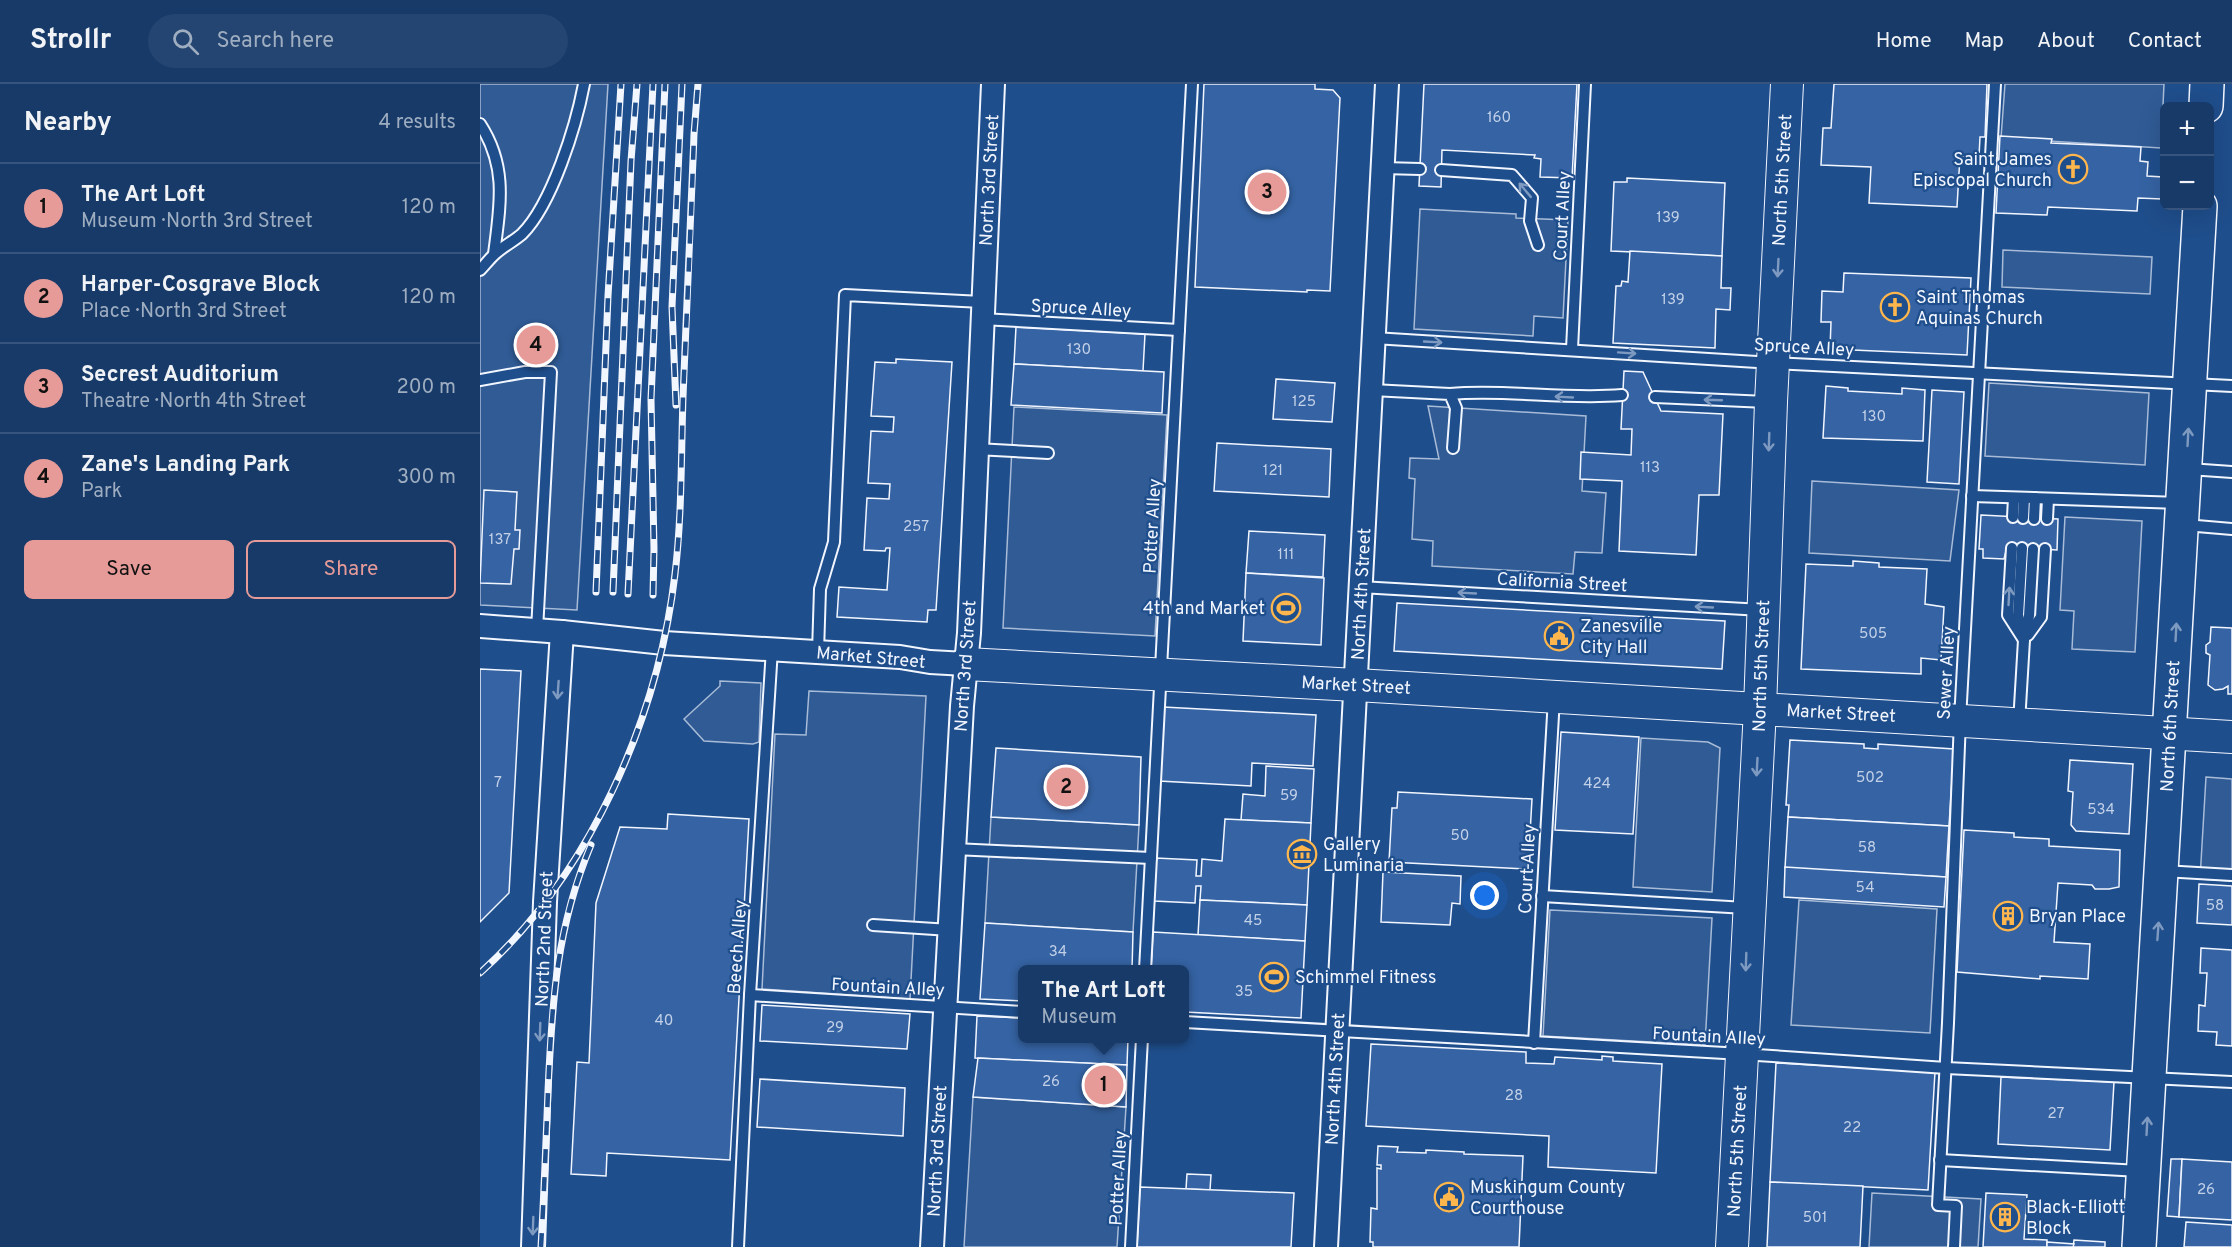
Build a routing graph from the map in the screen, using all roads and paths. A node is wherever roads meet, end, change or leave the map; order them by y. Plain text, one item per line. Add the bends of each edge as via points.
1 (584, 84) edge
2 (993, 84) edge
3 (1191, 84) edge
4 (1387, 84) edge
5 (1585, 84) edge
6 (1787, 84) edge
7 (1995, 84) edge
8 (2207, 84) edge
9 (2206, 102) edge
10 (480, 124) edge
11 (1383, 168) junction
12 (1420, 169) dead end
13 (1442, 171) dead end
14 (2200, 210) edge
15 (1538, 245) dead end
16 (494, 254) junction
17 (480, 270) edge
18 (982, 310) junction
19 (1179, 330) junction
20 (1374, 338) junction
21 (1572, 349) junction
22 (1773, 363) junction
23 (1978, 372) junction
24 (480, 380) edge
25 (2191, 384) junction
26 (2232, 386) edge
27 (1372, 390) junction
28 (1450, 394) junction
29 (1622, 395) dead end
30 (1655, 397) dead end
31 (1771, 402) junction
32 (1454, 448) dead end
33 (976, 449) junction
34 (1048, 453) dead end
35 (2186, 469) junction
36 (2232, 472) edge
37 (1972, 496) junction
38 (2024, 498) junction
39 (2048, 499) junction
40 (2183, 514) junction
41 (2047, 519) dead end
42 (2232, 530) edge
43 (2045, 549) dead end
44 (1360, 587) junction
45 (1762, 610) junction
46 (480, 626) edge
47 (537, 630) junction
48 (562, 632) junction
49 (2024, 640) junction
50 (772, 649) junction
51 (818, 652) junction
52 (966, 664) junction
53 (1161, 675) junction
54 (1356, 685) junction
55 (1554, 698) junction
56 (1760, 709) junction
57 (1959, 720) junction
58 (2019, 723) junction
59 (2170, 733) junction
60 (2232, 737) edge
61 (954, 849) junction
62 (1151, 858) junction
63 (2162, 871) junction
64 (2232, 875) edge
65 (1542, 896) junction
66 (1749, 908) junction
67 (873, 925) dead end
68 (950, 930) junction
69 (1145, 965) edge
70 (750, 996) junction
71 (946, 1007) junction
72 (1018, 1012) edge
73 (1189, 1022) edge
74 (1337, 1032) junction
75 (1142, 1043) edge
76 (1534, 1043) junction
77 (1742, 1054) junction
78 (1946, 1068) junction
79 (2149, 1078) junction
80 (2232, 1082) edge
81 (1940, 1160) junction
82 (2144, 1172) junction
83 (533, 1247) edge
84 (738, 1247) edge
85 (932, 1247) edge
86 (1131, 1247) edge
87 (1326, 1247) edge
88 (1732, 1247) edge
89 (1954, 1247) edge
90 (2139, 1247) edge

1 - 16 lane via 553,184 522,234
2 - 18 street, North 3rd Street
3 - 19 lane, Potter Alley
4 - 11 street, North 4th Street
5 - 21 lane, Court Alley
6 -> 22 street, North 5th Street
7 - 23 lane, Sewer Alley
8 - 9 main road
10 - 16 lane via 493,148 501,179
11 - 12 lane
11 - 20 street, North 4th Street
15 -> 13 lane via 1530,221 1532,198 1512,175
14 - 25 main road, North 6th Street
16 - 17 lane
18 - 19 lane, Spruce Alley
18 - 33 street, North 3rd Street
18 - 51 lane, Spruce Alley via 845,295 834,542 820,589
19 - 53 lane, Potter Alley
20 -> 21 lane, Spruce Alley
20 - 27 street, North 4th Street
21 -> 22 lane, Spruce Alley
22 - 23 lane, Spruce Alley
22 - 31 street, North 5th Street
23 - 25 lane, Spruce Alley
23 - 37 lane, Sewer Alley
24 - 47 lane via 551,372
25 - 26 lane, Spruce Alley
35 -> 25 main road, North 6th Street
27 - 28 lane
27 - 44 street, North 4th Street
29 -> 28 lane via 1588,398
28 - 32 lane via 1456,408
31 -> 30 lane
31 -> 45 street, North 5th Street
33 - 34 lane
33 - 52 street, North 3rd Street
35 - 36 lane
35 - 40 main road, North 6th Street
37 - 38 lane
37 - 57 lane, Sewer Alley
38 - 38 lane via 2023,518
38 - 39 lane
39 - 40 lane
39 - 41 lane
40 - 42 lane
59 -> 40 main road, North 6th Street
43 - 49 lane via 2041,616
45 -> 44 lane, California Street
44 - 54 street, North 4th Street
45 - 56 street, North 5th Street
46 - 47 street, Market Street
47 - 48 street, Market Street
48 - 50 street, Market Street
48 -> 83 street, North 2nd Street via 545,902
49 -> 49 lane via 2008,615 2022,548 2029,616
49 - 58 lane
50 - 51 street, Market Street
50 - 70 lane, Beech Alley
51 - 52 street, Market Street
52 - 53 street, Market Street
52 - 61 street, North 3rd Street
53 - 54 street, Market Street
53 - 62 lane, Potter Alley
54 - 55 street, Market Street
54 - 74 street, North 4th Street
55 - 56 street, Market Street
55 - 65 lane, Court Alley
56 - 57 street, Market Street
56 -> 66 street, North 5th Street
57 - 58 street, Market Street
57 - 78 lane, Sewer Alley
58 - 59 street, Market Street
59 - 60 street, Market Street
59 - 63 main road, North 6th Street
61 - 62 lane
61 - 68 street, North 3rd Street
62 - 69 lane, Potter Alley
63 - 64 lane
79 -> 63 main road, North 6th Street
65 - 66 lane
65 - 76 lane, Court Alley
66 -> 77 street, North 5th Street
67 - 68 lane
68 - 71 street, North 3rd Street
70 - 71 lane, Fountain Alley
70 - 84 lane, Beech Alley
71 - 72 lane, Fountain Alley
71 - 85 street, North 3rd Street
73 - 74 lane, Fountain Alley
74 - 76 lane, Fountain Alley
74 - 87 street, North 4th Street
75 - 86 lane, Potter Alley
76 - 77 lane, Fountain Alley
77 - 78 lane, Fountain Alley
77 - 88 street, North 5th Street
78 - 79 lane, Fountain Alley
78 - 81 lane, Sewer Alley
79 - 80 lane, Fountain Alley
82 -> 79 main road, North 6th Street
81 - 82 lane
81 - 89 lane, Sewer Alley via 1938,1205 1956,1206
82 - 90 main road, North 6th Street

